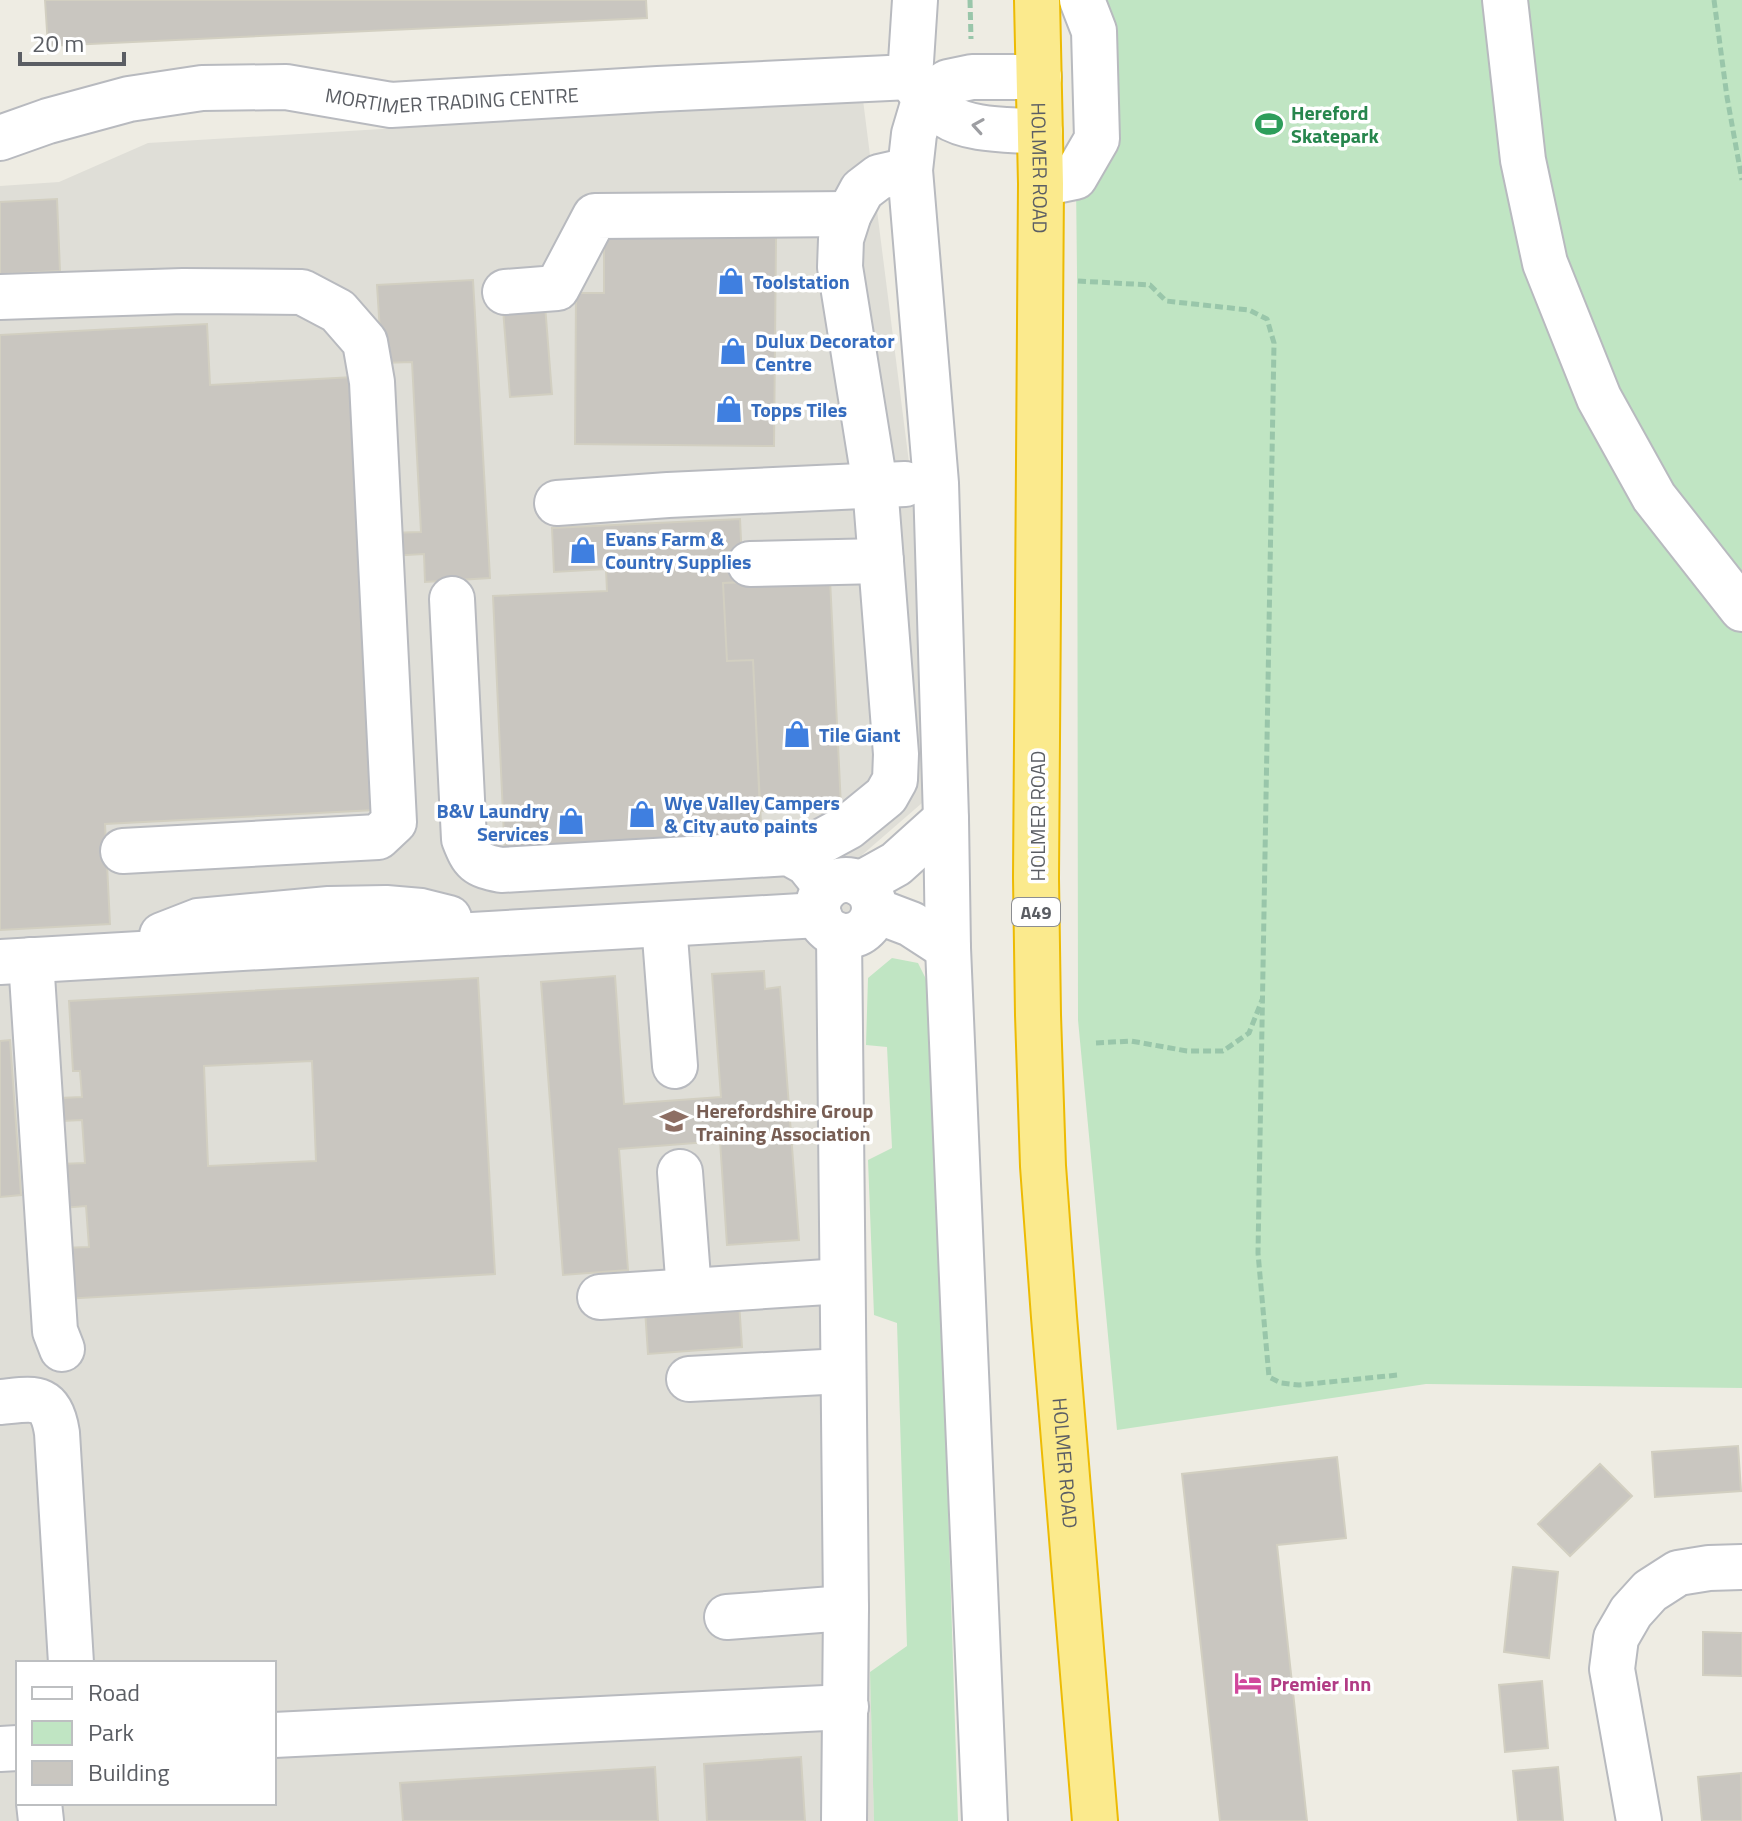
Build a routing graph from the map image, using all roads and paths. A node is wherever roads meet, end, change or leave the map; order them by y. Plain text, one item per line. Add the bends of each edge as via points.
1 (915, 0) edge
2 (1037, 0) edge
3 (1082, 0) edge
4 (1505, 0) edge
5 (1714, 0) edge
6 (1039, 77) junction
7 (918, 87) junction
8 (1040, 132) junction
9 (0, 138) edge
10 (910, 170) junction
11 (1742, 180) edge
12 (1041, 184) junction
13 (849, 214) junction
14 (1041, 280) junction
15 (505, 292) dead end
16 (0, 297) edge
17 (936, 483) junction
18 (875, 485) junction
19 (557, 503) dead end
20 (881, 561) junction
21 (750, 564) dead end
22 (452, 599) dead end
23 (1742, 609) edge
24 (946, 819) junction
25 (123, 851) dead end
26 (789, 853) junction
27 (844, 906) junction
28 (664, 924) junction
29 (948, 948) junction
30 (16, 961) edge
31 (1264, 995) junction
32 (1096, 1043) dead end
33 (675, 1066) dead end
34 (680, 1172) dead end
35 (842, 1281) junction
36 (689, 1291) junction
37 (600, 1297) dead end
38 (62, 1349) dead end
39 (843, 1371) junction
40 (1398, 1375) dead end
41 (689, 1379) dead end
42 (0, 1402) edge
43 (1742, 1567) edge
44 (846, 1608) junction
45 (727, 1617) dead end
46 (71, 1661) edge
47 (846, 1707) junction
48 (276, 1735) edge
49 (844, 1821) edge
50 (985, 1821) edge
51 (1095, 1821) edge
52 (1639, 1821) edge

1 - 7 street
2 - 6 highway, HOLMER ROAD / A49
3 - 12 street via 1094,31 1097,139 1075,177
4 - 23 street via 1523,160 1545,263 1599,398 1654,497
5 - 11 path
6 - 7 street via 972,77
6 - 8 highway, HOLMER ROAD / A49
8 -> 7 street via 964,123 946,116
7 - 9 street, MORTIMER TRADING CENTRE via 658,89 391,105 286,87 202,88 129,99
7 - 10 street
8 - 12 highway, HOLMER ROAD / A49
10 - 13 street via 879,177 862,190
10 - 17 street
12 - 14 highway, HOLMER ROAD / A49
13 - 15 street via 595,216 557,288
13 - 18 street via 840,267
14 - 31 path via 1150,285 1166,301 1249,310 1267,319 1274,343
14 - 51 highway, HOLMER ROAD / A49 via 1038,1030 1043,1166
16 - 25 street via 302,292 338,311 365,342 372,382 394,822 378,837
17 - 18 street
17 - 24 street
18 - 19 street
18 - 20 street
20 - 21 street
20 - 26 street via 895,780 886,796 848,827
22 - 26 street via 464,839 481,866 501,870
24 - 27 street
24 - 29 street
26 - 27 street via 807,863
27 - 28 street
27 - 29 street via 911,924
27 - 35 street
28 - 30 street
28 - 33 street
29 - 50 street
30 - 38 street via 55,1331
31 - 32 path via 1249,1033 1223,1051 1131,1041
31 - 40 path via 1258,1253 1269,1377 1299,1385
34 - 36 street
35 - 36 street
35 - 39 street
36 - 37 street
39 - 41 street
39 - 44 street
42 - 46 street via 31,1399 46,1404 55,1416
43 - 52 street via 1678,1573 1650,1591 1616,1638 1612,1669
44 - 45 street
44 - 47 street
47 - 48 street
47 - 49 street

